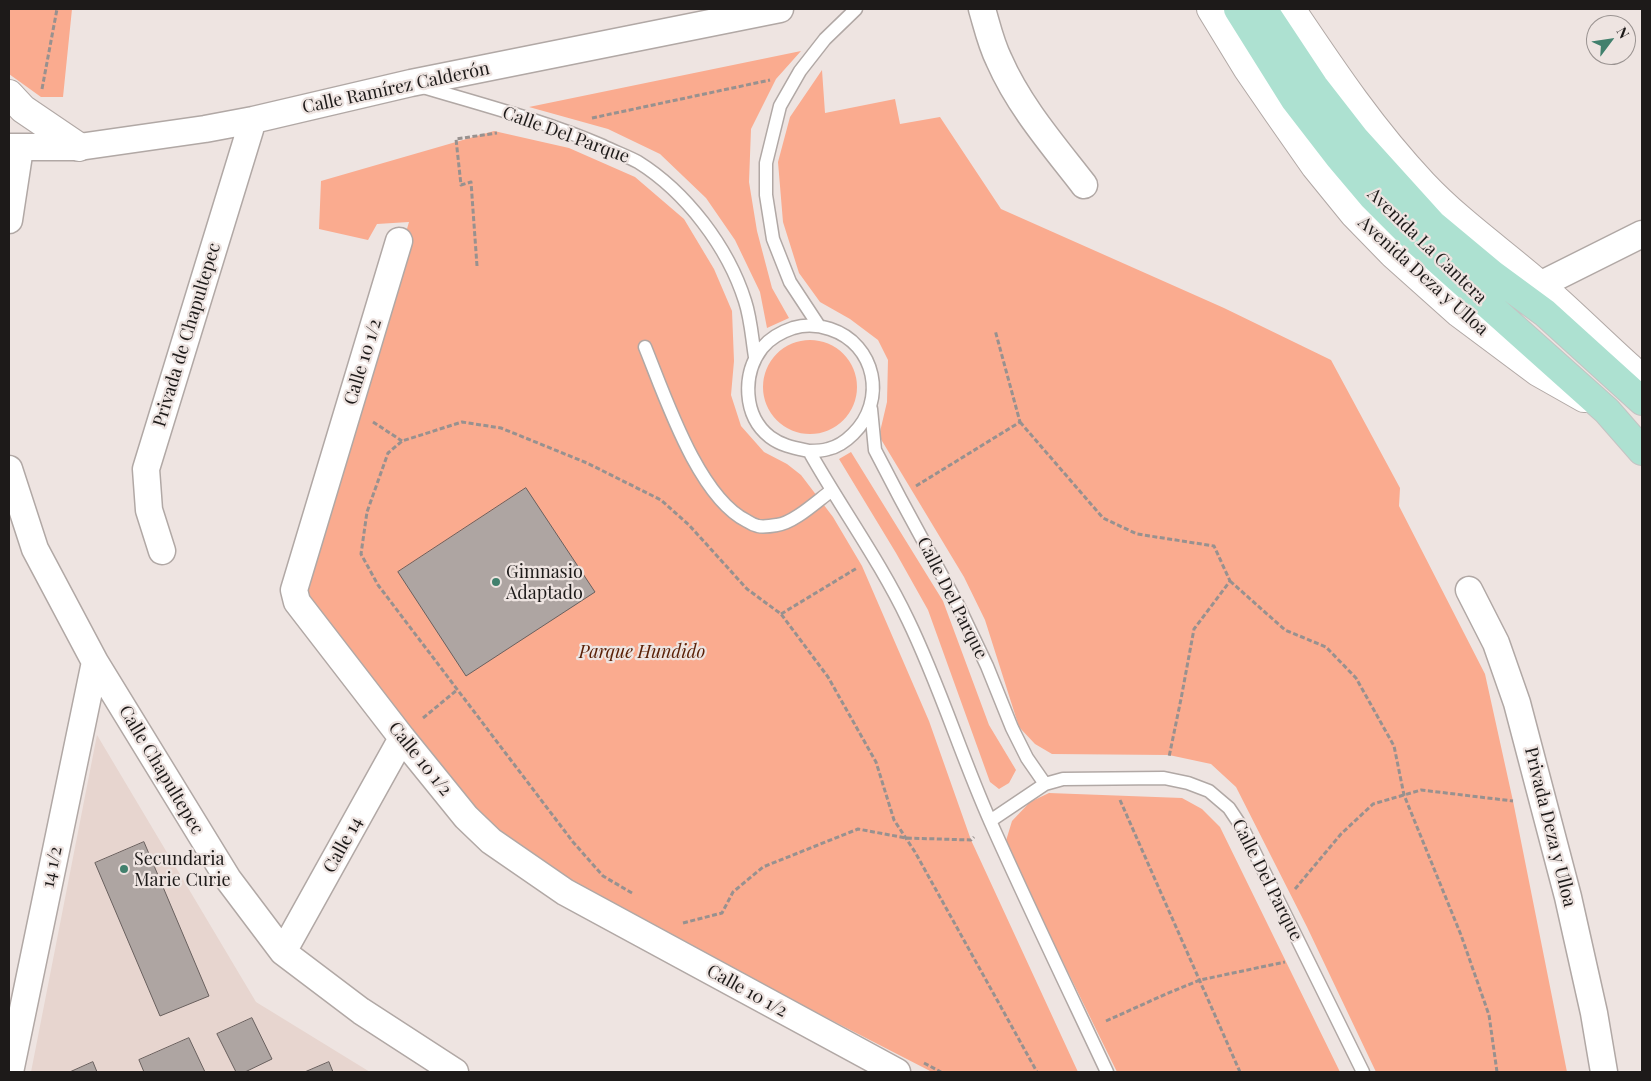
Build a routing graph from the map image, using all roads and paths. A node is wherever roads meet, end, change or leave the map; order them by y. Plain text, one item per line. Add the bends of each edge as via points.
1 (57, 9) edge
2 (780, 9) edge
3 (856, 9) edge
4 (982, 9) edge
5 (1211, 9) edge
6 (1238, 9) edge
7 (1263, 9) edge
8 (1291, 9) edge
9 (411, 83) junction
10 (9, 94) edge
11 (41, 97) dead end
12 (254, 120) junction
13 (79, 147) junction
14 (14, 148) edge
15 (1084, 185) dead end
16 (9, 220) edge
17 (1642, 234) edge
18 (399, 241) dead end
19 (1540, 285) junction
20 (819, 326) junction
21 (995, 330) dead end
22 (645, 346) dead end
23 (755, 357) junction
24 (1642, 381) edge
25 (1642, 400) edge
26 (871, 408) junction
27 (1607, 411) junction
28 (370, 420) dead end
29 (1020, 422) junction
30 (402, 441) junction
31 (809, 451) junction
32 (1642, 451) edge
33 (9, 469) edge
34 (831, 491) junction
35 (900, 498) junction
36 (162, 551) dead end
37 (872, 553) junction
38 (1230, 581) junction
39 (1470, 590) dead end
40 (781, 614) junction
41 (95, 662) junction
42 (457, 690) junction
43 (422, 718) dead end
44 (402, 738) junction
45 (1164, 778) junction
46 (1045, 784) junction
47 (1118, 795) dead end
48 (1404, 795) junction
49 (1514, 801) dead end
50 (990, 822) junction
51 (906, 838) junction
52 (635, 895) dead end
53 (1282, 908) junction
54 (675, 918) dead end
55 (284, 952) junction
56 (1307, 957) junction
57 (1200, 980) junction
58 (1103, 1022) dead end
59 (10, 1072) edge
60 (456, 1072) edge
61 (897, 1072) edge
62 (1037, 1072) edge
63 (1107, 1072) edge
64 (1240, 1072) edge
65 (1363, 1072) edge
66 (1497, 1072) edge
67 (1604, 1072) edge

1 - 11 path
2 - 9 street, Calle Ramírez Calderón
3 - 20 lane via 825,39 800,71 780,106 766,163 766,195 773,239 790,282
4 - 15 street via 998,59 1011,86
5 - 27 street, Avenida Deza y Ulloa via 1247,68 1316,166 1354,214 1393,254 1505,349 1538,372
6 - 27 main road, Avenida La Cantera via 1295,100 1372,196 1418,242
7 - 25 main road, Avenida La Cantera via 1314,86 1356,140 1432,224 1545,313
8 - 19 street via 1352,100 1417,178 1480,237
9 - 12 street, Calle Ramírez Calderón
9 - 23 lane, Calle Del Parque via 550,125 637,162 662,180 697,214 728,259 745,302
10 - 13 street via 23,109
12 - 13 street, Calle Ramírez Calderón
12 - 36 street, Privada de Chapultepec via 146,469 149,510
13 - 14 street, Calle Ramírez Calderón
14 - 16 street
17 - 19 street
18 - 44 street, Calle 10 1/2 via 294,590 297,602
19 - 24 street
20 - 23 lane, Calle Del Parque via 801,326 782,332 767,342
20 - 26 lane, Calle Del Parque via 840,332 857,346 869,364 873,386
21 - 29 path
22 - 34 lane via 683,440 704,477 738,516 756,526 778,525 797,516
23 - 31 lane, Calle Del Parque via 748,377 748,399 756,419 775,440 788,447
26 - 31 lane, Calle Del Parque via 862,426 847,440 829,449
26 - 35 lane, Calle Del Parque via 875,450
27 - 32 main road, Avenida Deza y Ulloa
28 - 30 path
29 - 35 path
29 - 38 path via 1103,518 1137,534 1214,546
30 - 40 path via 462,422 501,428 587,463 661,500 689,525 747,589
30 - 42 path via 388,454 385,462 367,512 361,554 378,585
31 - 34 lane
33 - 41 street, Calle Chapultepec via 35,549
34 - 37 lane
35 - 46 lane, Calle Del Parque via 958,605 1027,758
37 - 40 path via 862,566
37 - 50 lane via 908,620 939,690
38 - 45 path via 1194,629
38 - 48 path via 1286,630 1326,647 1356,678 1394,746
39 - 67 street, Privada Deza y Ulloa via 1496,643 1517,703 1568,897
40 - 51 path via 828,677 876,762 894,820
41 - 55 street, Calle Chapultepec via 228,879
41 - 59 street, 14 1/2
42 - 43 path
42 - 52 path via 603,876
44 - 55 street, Calle 14
44 - 61 street, Calle 10 1/2 via 466,817 491,840 565,892
45 - 46 lane, Calle Del Parque via 1063,779
45 - 53 lane, Calle Del Parque via 1209,791 1229,808 1243,829
46 - 50 lane, Calle Del Parque
47 - 57 path
48 - 49 path via 1421,790
48 - 53 path via 1373,804 1341,834
48 - 66 path via 1462,935 1489,1015
50 - 51 path via 971,840
50 - 63 lane
51 - 54 path via 858,829 763,867 733,892 722,913 683,923
51 - 62 path
53 - 56 lane, Calle Del Parque
55 - 60 street, Calle Chapultepec via 361,1011
56 - 57 path
56 - 65 lane, Calle Del Parque
57 - 58 path
57 - 64 path

